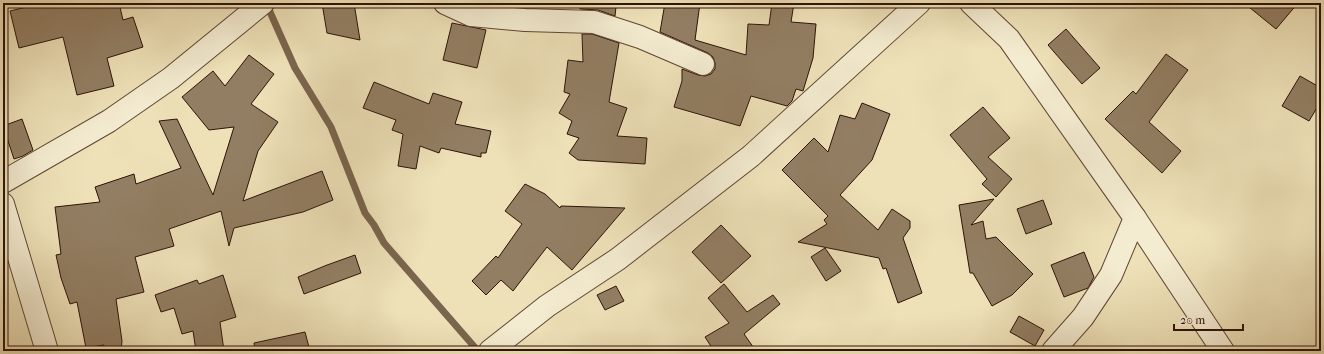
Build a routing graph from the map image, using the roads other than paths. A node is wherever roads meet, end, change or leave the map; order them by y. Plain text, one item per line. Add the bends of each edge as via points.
1 (263, 3) edge
2 (445, 3) edge
3 (919, 3) edge
4 (971, 3) edge
5 (703, 64) dead end
6 (3, 182) edge
7 (3, 204) edge
8 (1135, 218) junction
9 (47, 351) edge
10 (490, 351) edge
11 (1053, 351) edge
12 (1223, 351) edge

1 - 6 street via 171,78 109,121
2 - 5 street via 470,15 594,22 640,36
3 - 10 street via 751,156 618,259 547,306
4 - 8 street via 1009,39
7 - 9 street
8 - 11 street via 1111,275 1083,317
8 - 12 street

